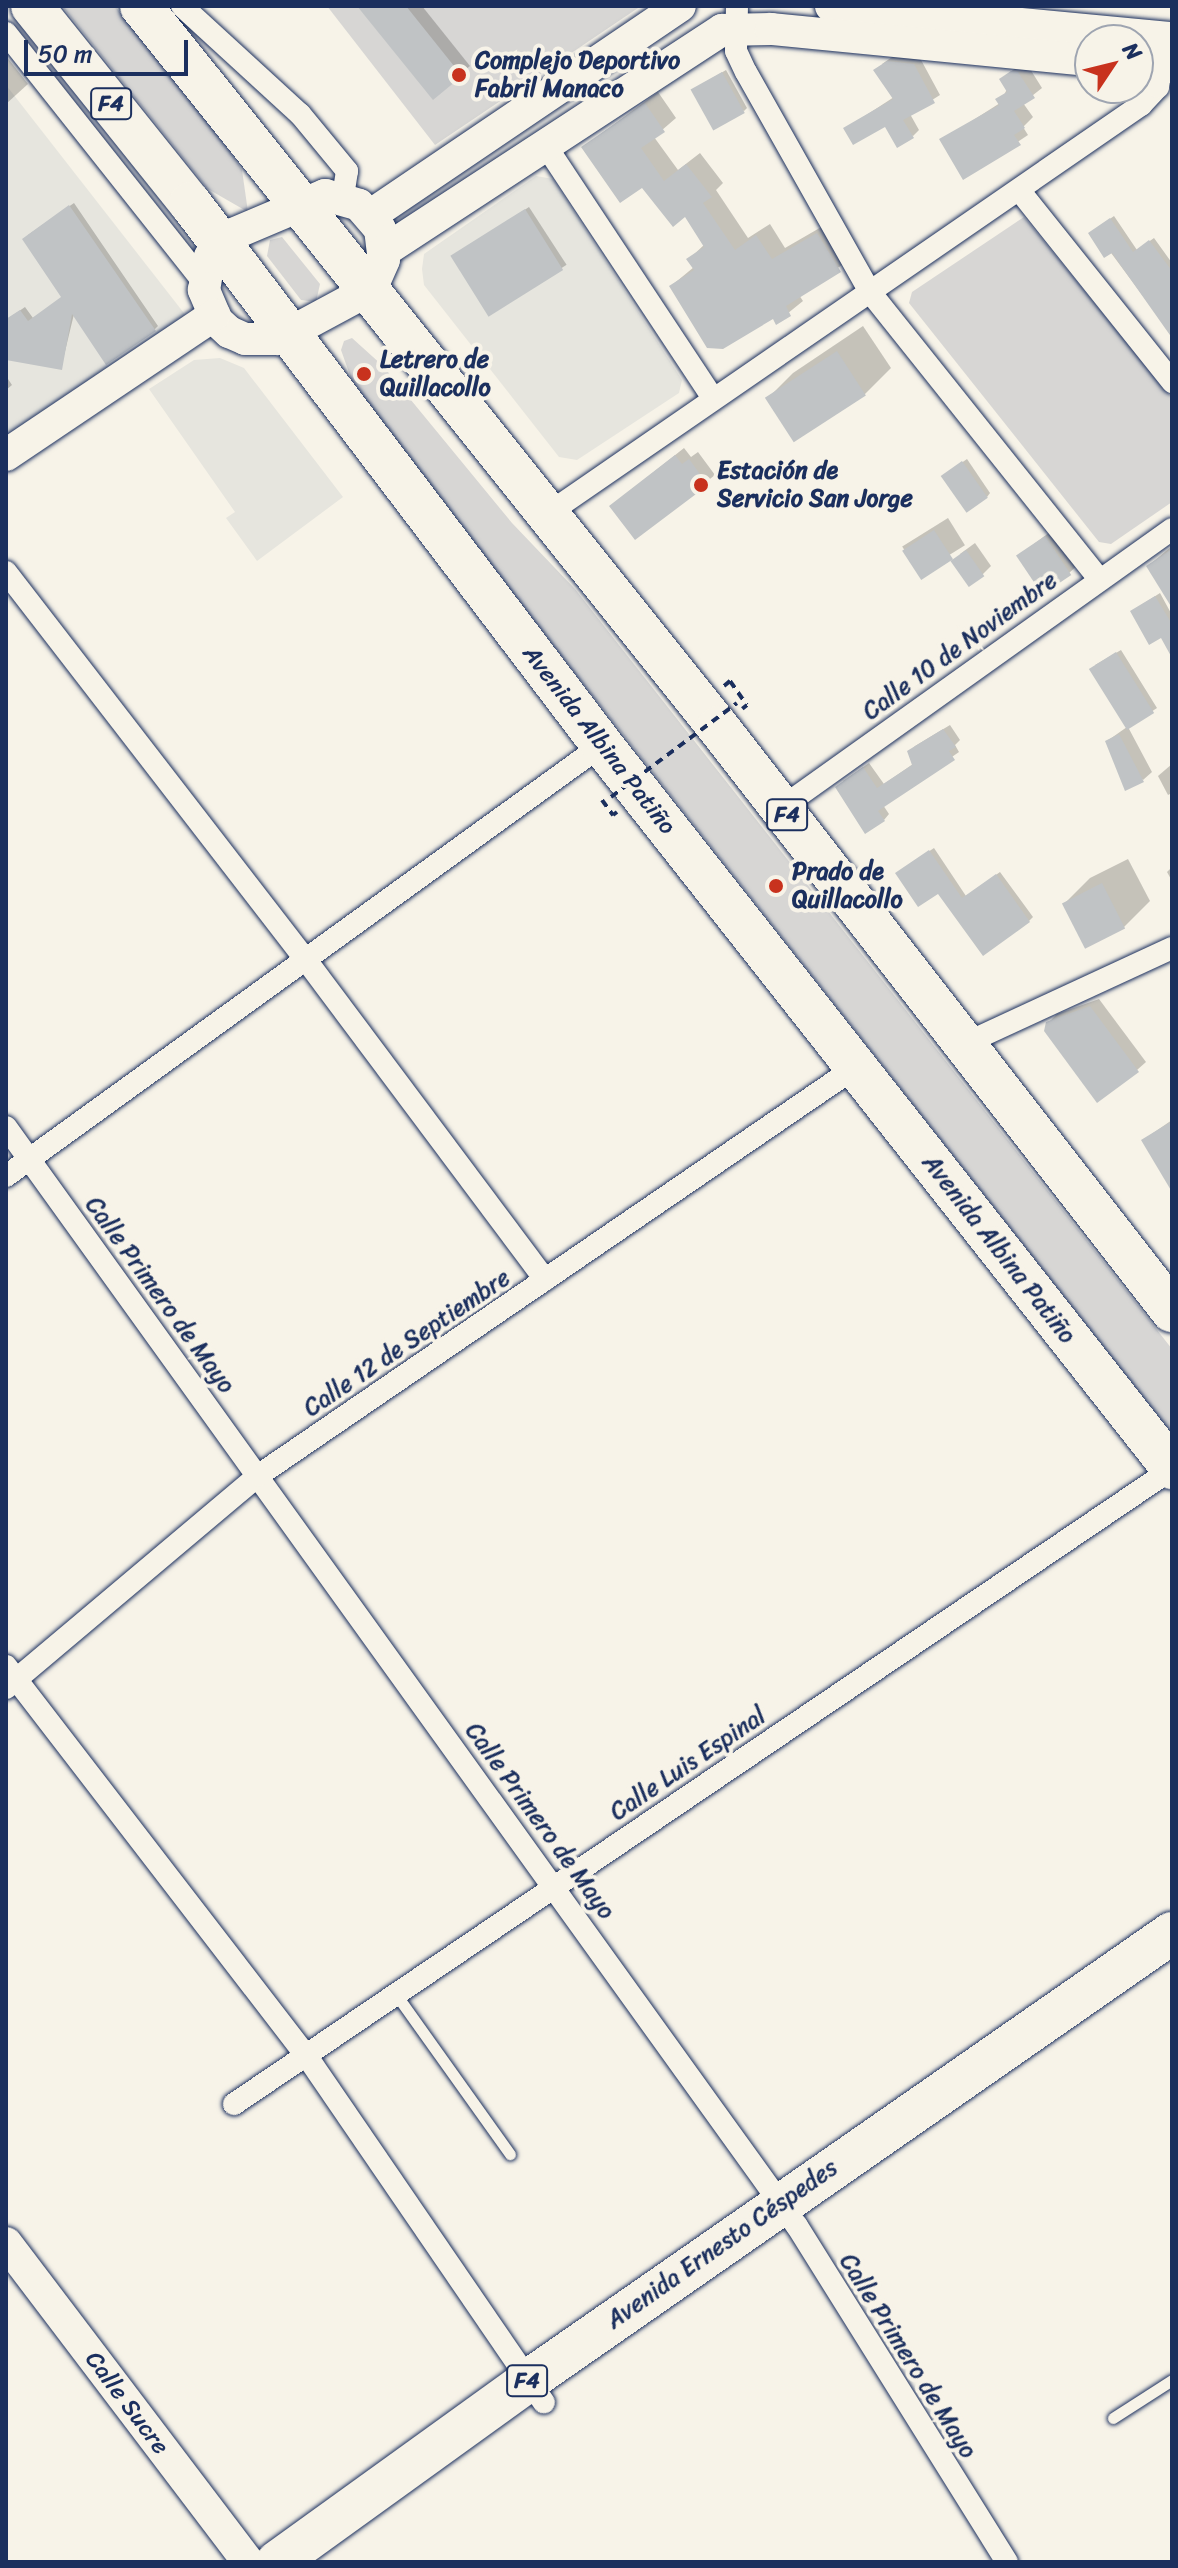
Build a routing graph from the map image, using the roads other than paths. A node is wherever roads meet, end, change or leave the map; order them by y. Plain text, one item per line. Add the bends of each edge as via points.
1 (32, 6) edge
2 (141, 6) edge
3 (182, 6) edge
4 (680, 6) edge
5 (831, 6) edge
6 (736, 18) edge
7 (6, 33) edge
8 (1162, 55) edge
9 (1074, 58) edge
10 (544, 143) junction
11 (1019, 190) junction
12 (343, 197) junction
13 (298, 203) junction
14 (371, 215) junction
15 (220, 244) junction
16 (384, 251) junction
17 (204, 283) junction
18 (870, 292) junction
19 (367, 293) junction
20 (214, 315) junction
21 (287, 334) junction
22 (1172, 382) edge
23 (712, 397) junction
24 (6, 455) edge
25 (546, 515) junction
26 (1172, 529) edge
27 (6, 572) edge
28 (1098, 578) junction
29 (602, 745) junction
30 (781, 808) junction
31 (1172, 948) edge
32 (306, 960) junction
33 (962, 1045) junction
34 (856, 1067) junction
35 (6, 1127) edge
36 (30, 1160) junction
37 (6, 1176) edge
38 (545, 1280) junction
39 (1172, 1311) edge
40 (1172, 1469) edge
41 (259, 1475) junction
42 (9, 1678) edge
43 (555, 1885) junction
44 (1172, 1933) edge
45 (1172, 1961) edge
46 (395, 1992) junction
47 (306, 2055) junction
48 (234, 2104) dead end
49 (510, 2154) dead end
50 (788, 2215) junction
51 (6, 2243) edge
52 (1172, 2380) edge
53 (536, 2391) junction
54 (1113, 2418) dead end
55 (248, 2562) edge
56 (277, 2562) edge
57 (320, 2562) edge
58 (1007, 2562) edge

1 - 15 highway, Avenida Albina Patiño / F4
2 - 13 highway, F4
3 - 12 street via 300,114 347,171
4 - 14 main road
5 - 8 main road
6 - 9 main road via 771,29
6 - 10 main road
6 - 18 street via 746,72
7 - 17 street
8 - 11 street via 1158,87 1141,105
10 - 16 main road
10 - 23 street
11 - 18 street
11 - 22 street
12 - 13 main road via 325,195
12 - 14 main road
13 - 15 main road
13 - 19 highway, F4
14 - 16 main road
15 - 17 main road via 210,257
15 - 21 highway, Avenida Albina Patiño / F4
16 - 19 main road via 380,275
17 - 20 main road
18 - 23 street
18 - 28 street
19 - 21 main road
19 - 25 highway, F4
20 - 21 main road via 245,339
20 - 24 main road
21 - 29 highway, Avenida Albina Patiño / F4
23 - 25 street
25 - 30 highway, F4
26 - 28 street, Calle 10 de Noviembre
27 - 32 street
28 - 30 street, Calle 10 de Noviembre
29 - 32 street
29 - 34 highway, Avenida Albina Patiño / F4
30 - 33 highway, F4
31 - 33 street
32 - 36 street
32 - 38 street
33 - 39 highway, F4
34 - 38 street, Calle 12 de Septiembre
34 - 40 highway, Avenida Albina Patiño / F4
35 - 36 street, Calle Primero de Mayo
36 - 37 street
36 - 41 street, Calle Primero de Mayo
38 - 41 street, Calle 12 de Septiembre
40 - 43 street, Calle Luis Espinal
41 - 42 street, Calle 12 de Septiembre
41 - 43 street, Calle Primero de Mayo
42 - 47 street
43 - 46 street, Calle Luis Espinal
43 - 50 street, Calle Primero de Mayo
44 - 50 highway, Avenida Ernesto Céspedes / F4
45 - 50 highway, Avenida Ernesto Céspedes / F4
46 - 47 street, Calle Luis Espinal
46 - 49 lane
47 - 48 street, Calle Luis Espinal
47 - 53 street
50 - 53 highway, Avenida Ernesto Céspedes / F4
50 - 58 street, Calle Primero de Mayo
51 - 55 main road, Calle Sucre
52 - 54 lane
53 - 56 highway, Avenida Ernesto Céspedes / F4
53 - 57 highway, Avenida Ernesto Céspedes / F4

